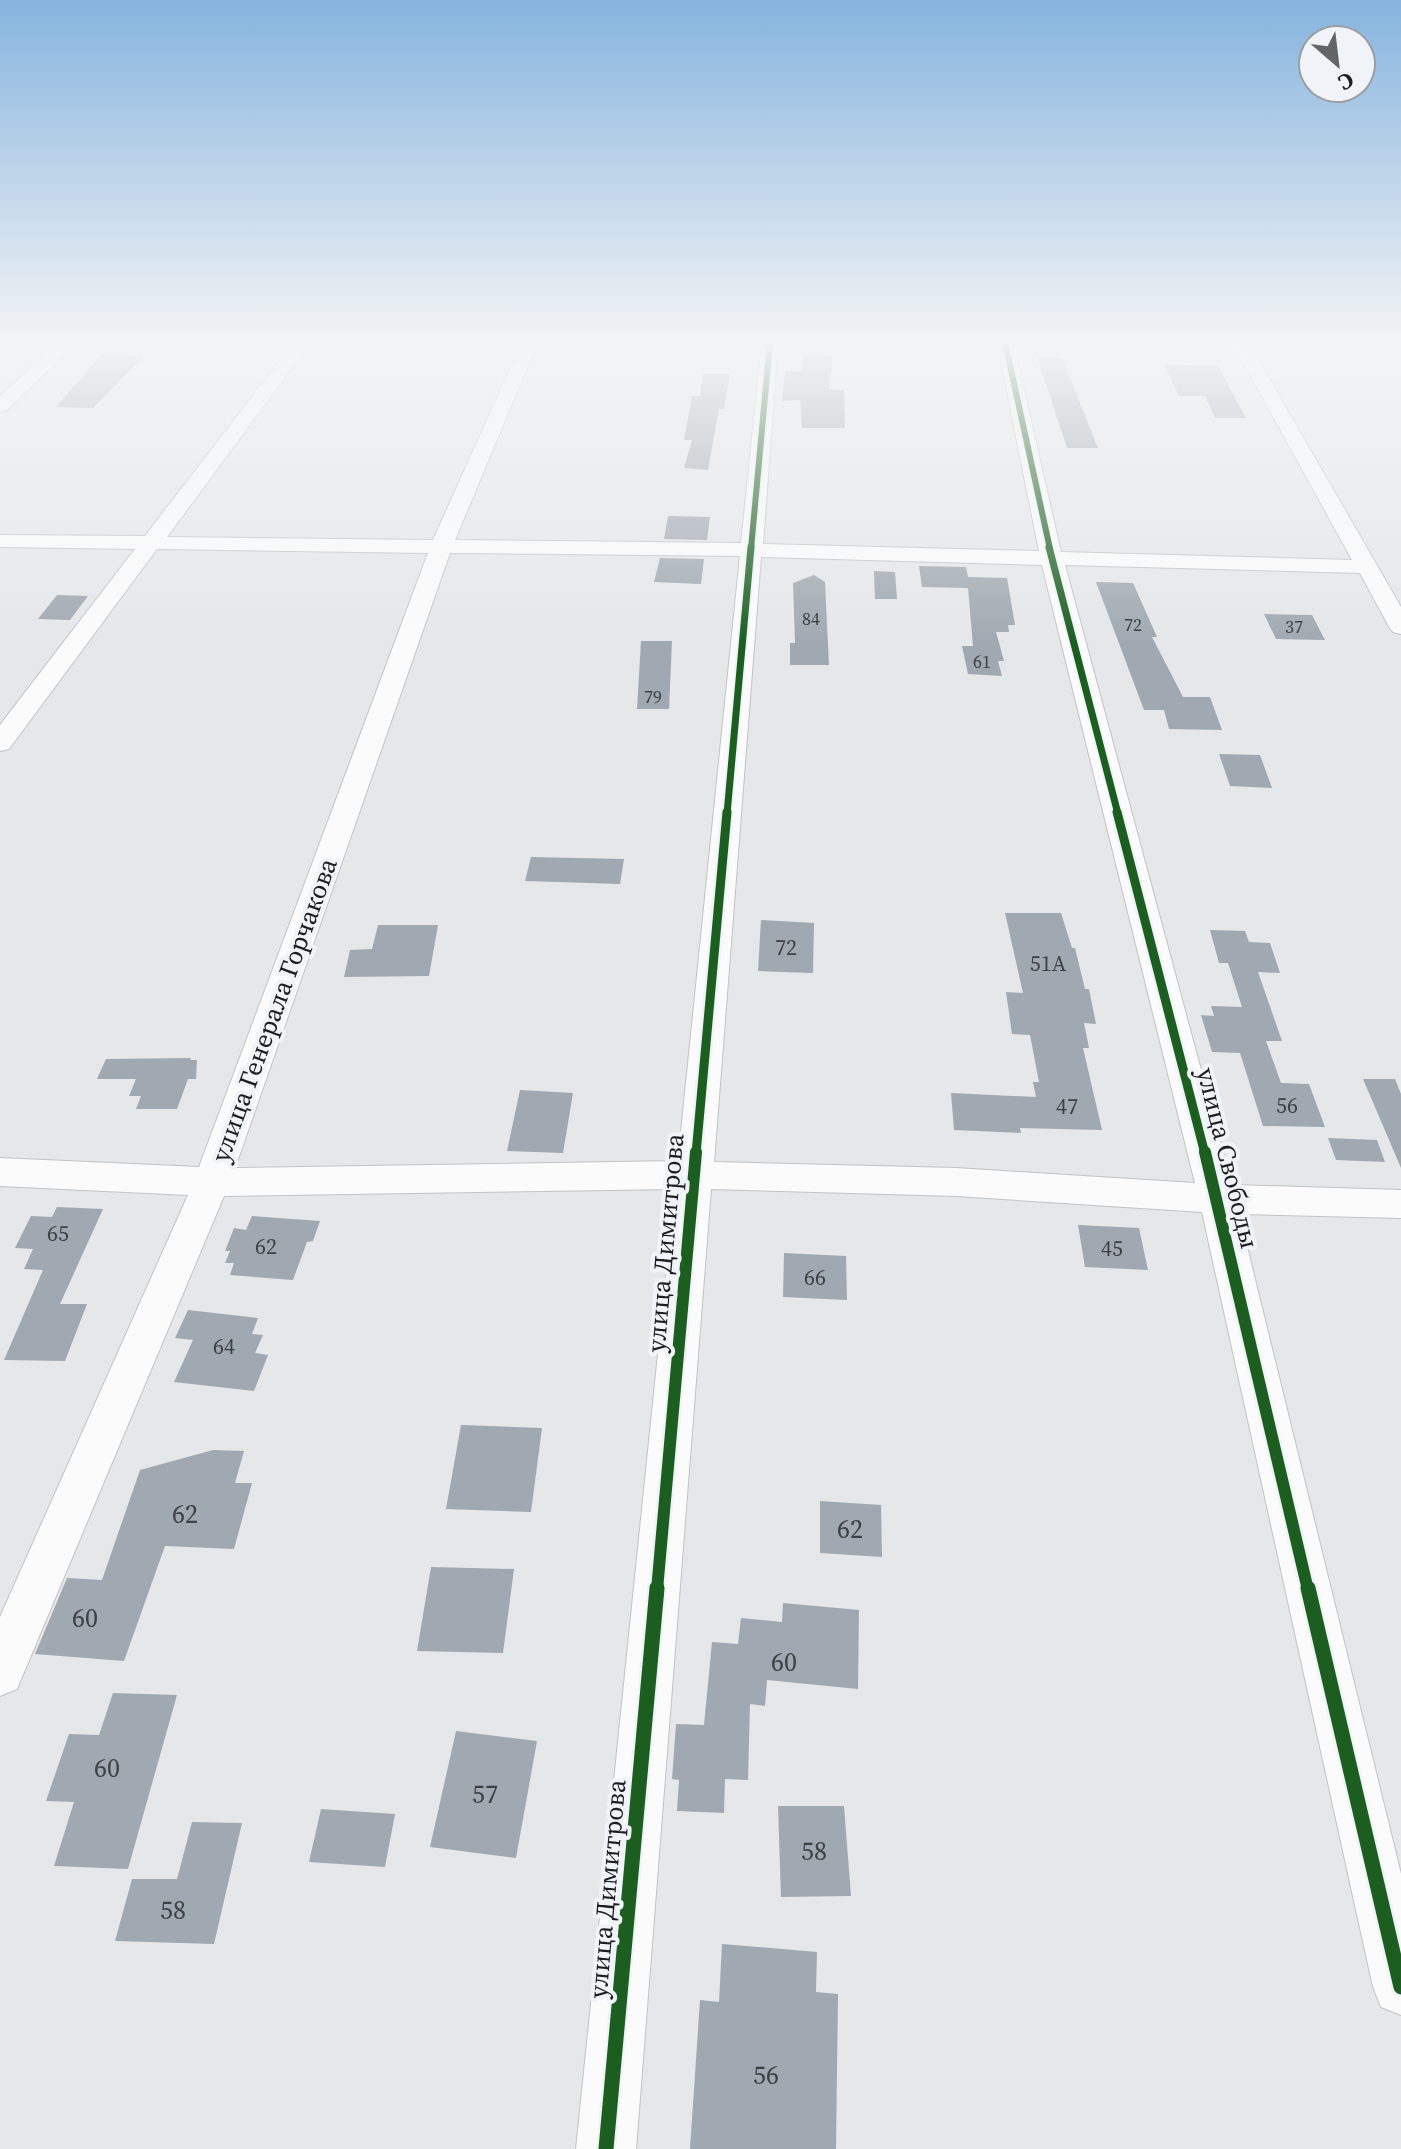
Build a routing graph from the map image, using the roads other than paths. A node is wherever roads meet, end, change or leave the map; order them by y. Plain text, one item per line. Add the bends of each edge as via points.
1 (226, 442) edge
2 (486, 442) edge
3 (761, 442) edge
4 (1027, 442) edge
5 (1297, 442) edge
6 (0, 541) edge
7 (150, 542) junction
8 (440, 549) junction
9 (752, 550) junction
10 (1052, 559) junction
11 (1367, 567) junction
12 (1401, 627) edge
13 (0, 743) edge
14 (0, 1172) edge
15 (693, 1175) junction
16 (212, 1182) junction
17 (1217, 1199) junction
18 (1401, 1204) edge
19 (0, 1672) edge
20 (1401, 1987) edge
21 (606, 2149) edge

1 - 7 street
2 - 8 street, улица Генерала Горчакова
3 - 9 street, улица Димитрова
4 - 10 street, улица Свободы
5 - 11 street
6 - 7 street
7 - 8 street
7 - 13 street
8 - 9 street
8 - 16 street, улица Генерала Горчакова
9 - 10 street
9 - 15 street, улица Димитрова
10 - 11 street
10 - 17 street, улица Свободы
11 - 12 street
14 - 16 street
15 - 16 street
15 - 17 street via 956,1182
15 - 21 street, улица Димитрова
16 - 19 street, улица Генерала Горчакова
17 - 18 street
17 - 20 street, улица Свободы

